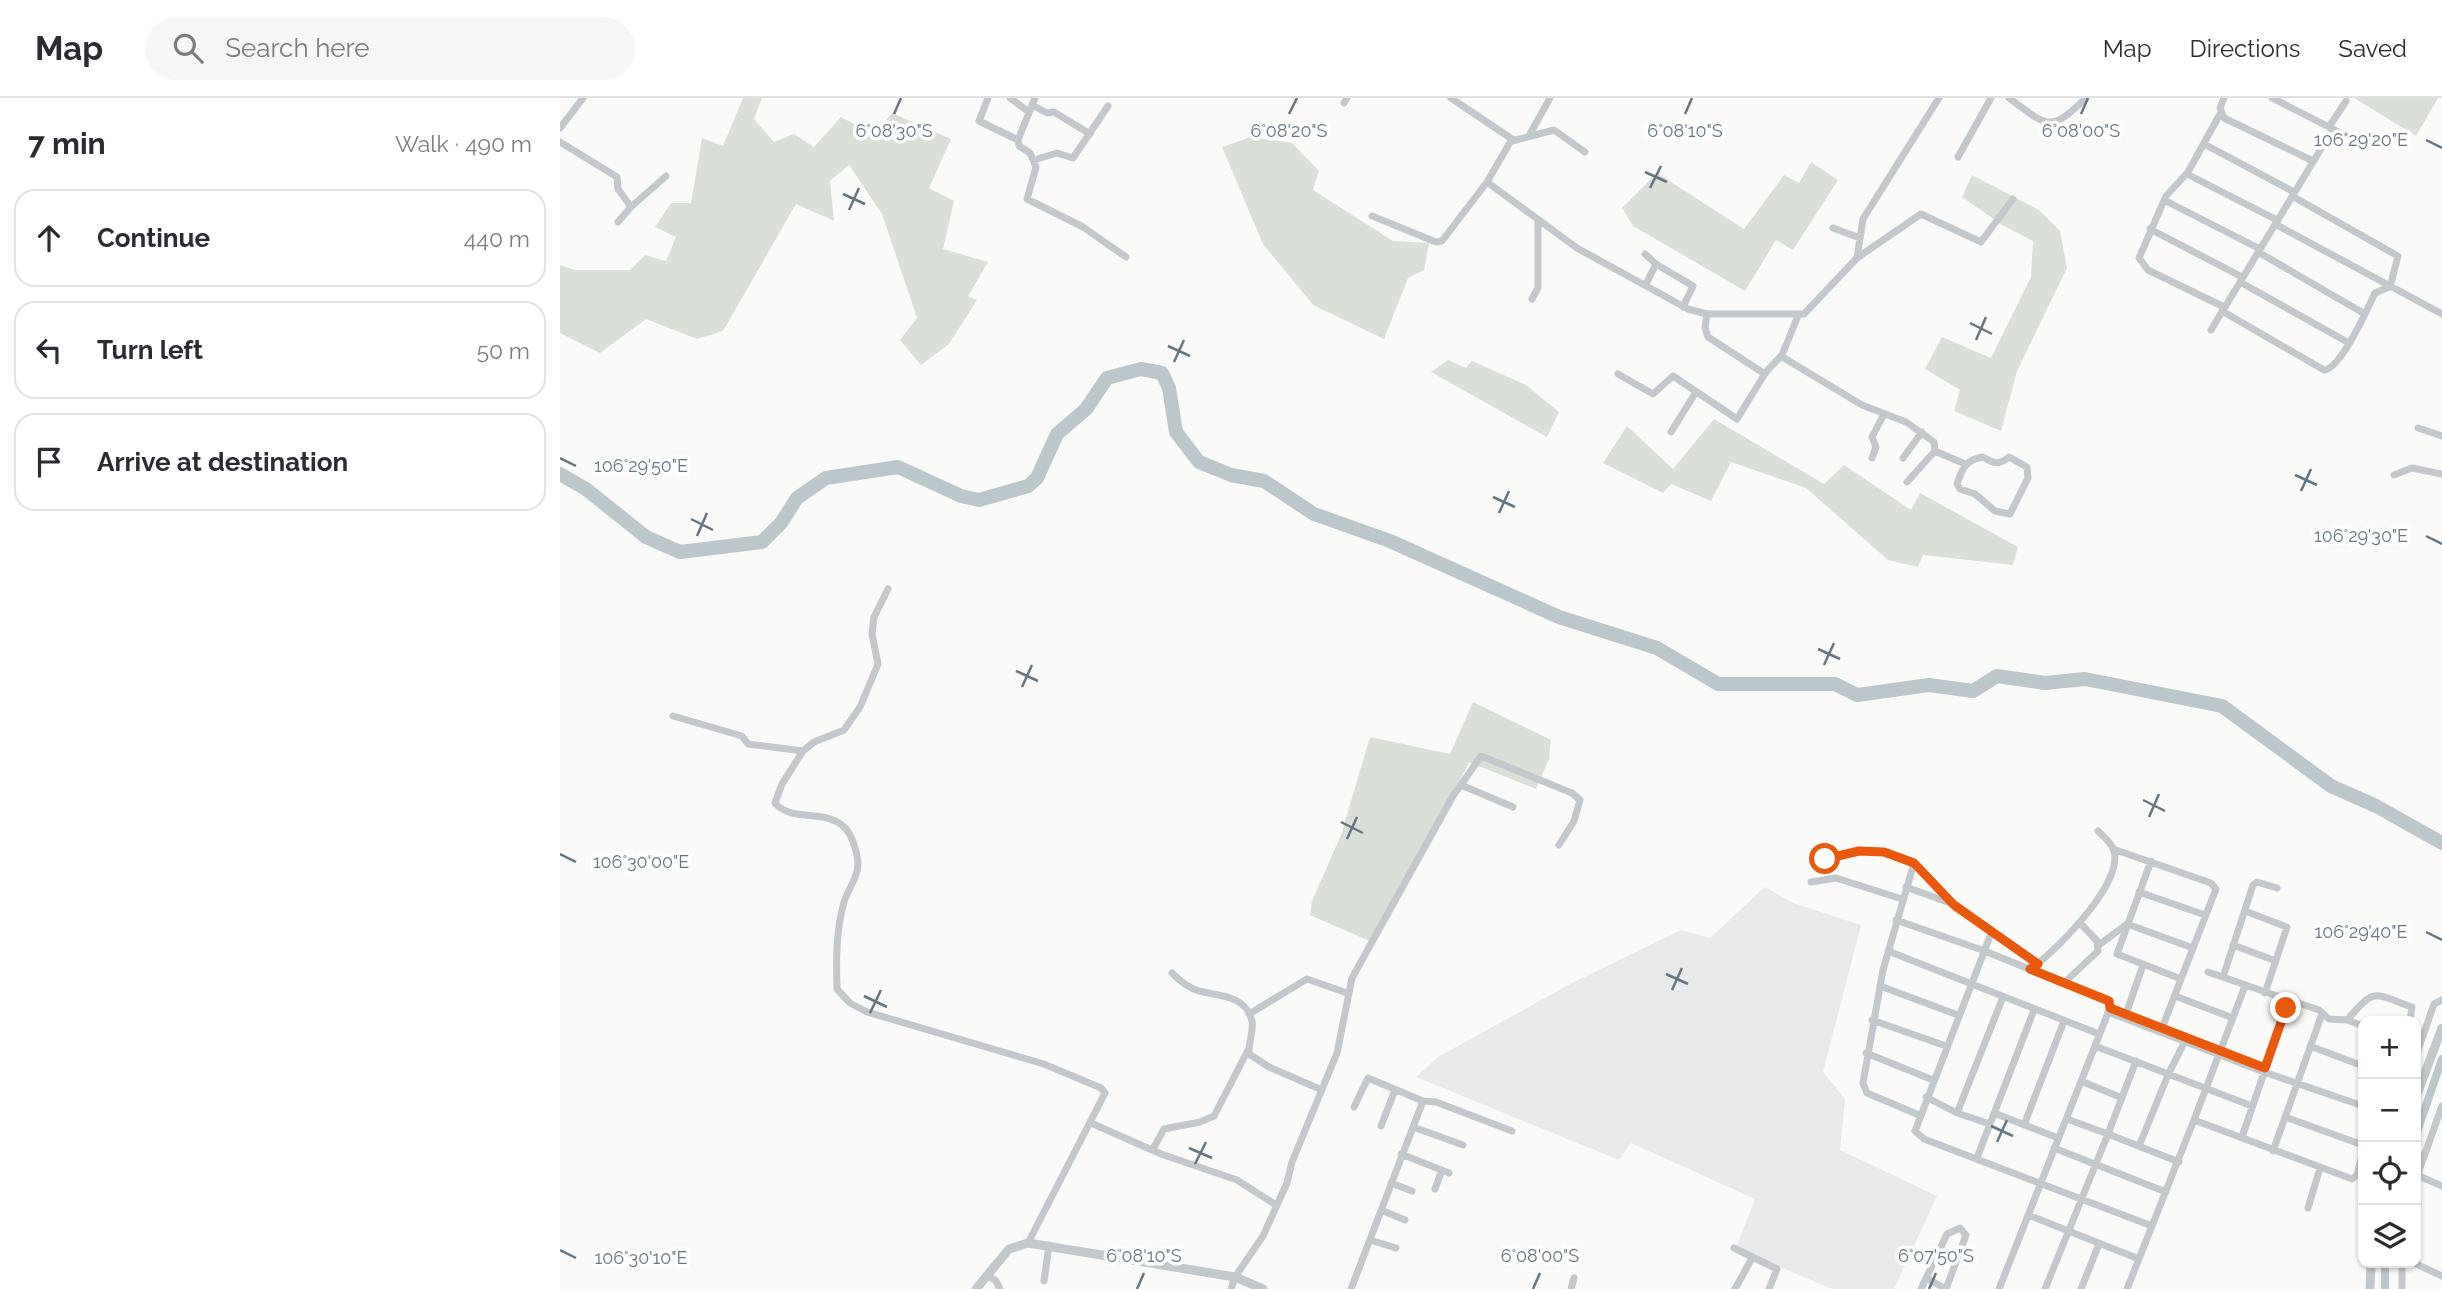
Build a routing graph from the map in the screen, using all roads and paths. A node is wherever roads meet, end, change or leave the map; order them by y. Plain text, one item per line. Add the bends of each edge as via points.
1 (583, 98) edge
2 (988, 98) edge
3 (1010, 98) edge
4 (1451, 98) edge
5 (1550, 98) edge
6 (1939, 98) edge
7 (1992, 98) edge
8 (2009, 98) edge
9 (2086, 98) edge
10 (2224, 98) edge
11 (2272, 98) edge
12 (2346, 101) dead end
13 (1032, 105) edge
14 (1108, 106) dead end
15 (2220, 114) junction
16 (560, 128) edge
17 (2331, 128) junction
18 (1090, 134) junction
19 (1530, 134) junction
20 (1018, 140) junction
21 (1512, 141) junction
22 (560, 142) edge
23 (2204, 144) junction
24 (2360, 144) dead end
25 (1585, 152) dead end
26 (1958, 157) dead end
27 (1034, 160) junction
28 (2313, 161) junction
29 (2187, 174) junction
30 (666, 176) dead end
31 (1486, 182) junction
32 (2293, 194) junction
33 (2013, 200) dead end
34 (2164, 200) junction
35 (631, 207) junction
36 (1372, 216) dead end
37 (618, 222) dead end
38 (2276, 222) junction
39 (1538, 223) junction
40 (1833, 228) dead end
41 (2150, 229) junction
42 (1860, 237) junction
43 (2259, 251) junction
44 (1646, 254) dead end
45 (1126, 257) dead end
46 (1857, 258) junction
47 (1656, 264) junction
48 (2241, 280) junction
49 (1646, 284) junction
50 (2390, 287) junction
51 (1532, 299) dead end
52 (1683, 307) junction
53 (2223, 309) junction
54 (1707, 314) junction
55 (2365, 314) junction
56 (2442, 314) edge
57 (1798, 316) junction
58 (2211, 330) dead end
59 (2349, 343) junction
60 (1782, 355) junction
61 (1618, 374) dead end
62 (1765, 374) junction
63 (1696, 392) junction
64 (1884, 414) junction
65 (2418, 428) dead end
66 (1671, 432) dead end
67 (1922, 432) junction
68 (2442, 436) edge
69 (1935, 451) junction
70 (1872, 458) dead end
71 (1903, 458) dead end
72 (1965, 464) junction
73 (2442, 474) edge
74 (2394, 475) dead end
75 (1907, 482) dead end
76 (888, 589) dead end
77 (673, 716) dead end
78 (803, 751) junction
79 (1461, 785) junction
80 (1513, 807) dead end
81 (2098, 831) dead end
82 (1559, 845) dead end
83 (2113, 849) junction
84 (1825, 859) dead end
85 (2151, 861) junction
86 (1914, 863) junction
87 (1811, 882) dead end
88 (1906, 887) junction
89 (2277, 888) dead end
90 (2139, 892) junction
91 (1902, 899) junction
92 (1954, 905) junction
93 (2245, 911) junction
94 (2206, 915) junction
95 (1896, 920) junction
96 (2080, 923) junction
97 (2127, 924) junction
98 (1992, 932) junction
99 (2099, 945) junction
100 (2233, 945) junction
101 (2193, 948) junction
102 (1982, 950) junction
103 (1888, 951) junction
104 (2276, 961) junction
105 (2143, 965) junction
106 (2034, 966) junction
107 (2208, 972) dead end
108 (1172, 973) dead end
109 (2223, 977) junction
110 (2181, 979) junction
111 (2066, 982) junction
112 (1969, 985) junction
113 (1880, 986) junction
114 (2245, 986) junction
115 (1347, 993) junction
116 (2266, 993) junction
117 (2175, 996) junction
118 (2003, 997) junction
119 (2289, 1000) junction
120 (2442, 1000) edge
121 (2034, 1010) junction
122 (2109, 1010) junction
123 (1249, 1014) junction
124 (2126, 1014) junction
125 (2322, 1014) junction
126 (1958, 1015) junction
127 (2411, 1016) edge
128 (2233, 1018) junction
129 (1872, 1020) junction
130 (2347, 1020) junction
131 (2064, 1021) junction
132 (2358, 1024) edge
133 (2162, 1028) junction
134 (2442, 1028) edge
135 (2099, 1034) junction
136 (2186, 1040) junction
137 (2421, 1042) edge
138 (1946, 1046) junction
139 (2095, 1046) junction
140 (2310, 1046) junction
141 (1248, 1050) junction
142 (1866, 1053) junction
143 (2221, 1053) junction
144 (2136, 1061) junction
145 (2358, 1064) edge
146 (2265, 1070) junction
147 (2168, 1074) junction
148 (1933, 1080) junction
149 (2081, 1081) junction
150 (2297, 1081) junction
151 (2421, 1084) edge
152 (1322, 1090) junction
153 (1395, 1090) junction
154 (2205, 1090) junction
155 (1926, 1097) junction
156 (2122, 1098) junction
157 (1423, 1101) junction
158 (2358, 1101) edge
159 (2252, 1106) junction
160 (2442, 1106) edge
161 (1354, 1107) dead end
162 (1957, 1113) junction
163 (1994, 1113) junction
164 (1919, 1115) junction
165 (2286, 1117) junction
166 (2067, 1119) junction
167 (2194, 1120) junction
168 (1091, 1122) junction
169 (1990, 1124) junction
170 (2024, 1125) junction
171 (1381, 1126) dead end
172 (1413, 1127) junction
173 (1512, 1131) dead end
174 (2108, 1134) junction
175 (2242, 1137) junction
176 (2058, 1138) junction
177 (2358, 1143) edge
178 (1463, 1144) dead end
179 (2139, 1146) junction
180 (2054, 1148) junction
181 (1153, 1149) junction
182 (2273, 1151) junction
183 (1401, 1154) junction
184 (1977, 1158) junction
185 (2179, 1162) junction
186 (2421, 1163) edge
187 (2096, 1164) junction
188 (2320, 1168) junction
189 (2358, 1171) edge
190 (2421, 1179) edge
191 (2041, 1182) junction
192 (1391, 1183) junction
193 (2442, 1185) edge
194 (1435, 1189) dead end
195 (1412, 1191) dead end
196 (2166, 1192) junction
197 (2082, 1198) junction
198 (1276, 1205) junction
199 (2308, 1208) dead end
200 (1381, 1210) junction
201 (2028, 1215) junction
202 (1405, 1220) dead end
203 (2151, 1226) junction
204 (2068, 1231) junction
205 (1370, 1240) junction
206 (1028, 1243) junction
207 (2099, 1244) junction
208 (1049, 1245) junction
209 (1396, 1248) dead end
210 (1734, 1248) dead end
211 (1752, 1258) junction
212 (2139, 1259) junction
213 (2421, 1266) edge
214 (2371, 1268) edge
215 (2402, 1268) edge
216 (987, 1275) junction
217 (2442, 1276) edge
218 (1235, 1277) junction
219 (1574, 1278) dead end
220 (1926, 1278) junction
221 (1044, 1281) dead end
222 (976, 1289) edge
223 (1000, 1289) edge
224 (1231, 1289) edge
225 (1263, 1289) edge
226 (1351, 1289) edge
227 (1571, 1289) edge
228 (1735, 1289) edge
229 (1769, 1289) edge
230 (1921, 1289) edge
231 (1946, 1289) edge
232 (1999, 1289) edge
233 (2045, 1289) edge
234 (2081, 1289) edge
235 (2127, 1289) edge
236 (2370, 1289) edge
237 (2402, 1289) edge

1 - 16 street
2 - 20 street via 979,121
3 - 13 street
4 - 21 street via 1506,132
5 - 19 street
6 - 42 street via 1863,219
7 - 26 street
8 - 9 street via 2055,124
10 - 15 street
11 - 17 street
12 - 17 street
13 - 18 street via 1054,112
13 - 20 street
14 - 18 street
15 - 23 street
15 - 28 street
17 - 24 street
17 - 28 street
18 - 27 street via 1073,158 1057,153
19 - 21 street
19 - 25 street via 1557,131
20 - 27 street
21 - 31 street
22 - 35 street via 614,173 618,190
23 - 29 street
23 - 32 street
27 - 45 street via 1036,172 1027,199 1083,227
28 - 32 street
29 - 34 street
29 - 38 street
30 - 35 street
31 - 36 street via 1442,241
31 - 39 street
32 - 38 street
32 - 50 street via 2398,256
33 - 46 street via 1982,242 1921,214
34 - 41 street
34 - 43 street
35 - 37 street
38 - 43 street
38 - 50 street
39 - 49 street
39 - 51 street via 1538,288
40 - 42 street
41 - 48 street
41 - 53 street via 2138,258 2142,265
42 - 46 street
43 - 48 street
43 - 55 street
44 - 47 street
46 - 57 street
47 - 49 street
47 - 52 street via 1693,286
48 - 53 street
48 - 59 street
49 - 52 street
50 - 55 street via 2375,293
50 - 56 street
52 - 54 street
53 - 58 street
53 - 59 street via 2324,370 2335,365
54 - 57 street
54 - 62 street via 1708,337
55 - 59 street
57 - 60 street
60 - 62 street
60 - 64 street
61 - 63 street via 1648,393 1656,392 1673,376
62 - 63 street via 1737,419
63 - 66 street
64 - 67 street
64 - 70 street via 1872,437 1876,447
65 - 68 street
67 - 69 street via 1934,442
67 - 71 street
69 - 72 street
69 - 75 street
72 - 72 street via 1983,457 2002,463 2009,457 2027,467 2028,478 2010,513 1995,511 1975,494 1960,489 1957,484
73 - 74 street via 2412,468
76 - 78 street via 874,617 878,664 871,688 844,730
77 - 78 street via 742,736 748,744
78 - 168 street via 775,803 785,812 817,814 844,827 859,864 838,928 835,959 837,989 842,996 867,1012 1044,1064 1101,1088 1105,1099
79 - 80 street
79 - 82 street via 1481,756 1572,793 1580,800 1579,808
79 - 115 street via 1384,917
81 - 83 street
83 - 85 street
83 - 96 street via 2110,871 2096,903
84 - 86 street via 1859,851 1884,852
85 - 90 street
85 - 94 street via 2214,885
86 - 88 street
86 - 92 street
87 - 91 street via 1836,878
88 - 91 street
88 - 92 street
89 - 93 street via 2255,882
90 - 94 street
90 - 97 street
91 - 95 street
92 - 98 street
93 - 100 street
93 - 104 street via 2287,927
94 - 101 street
95 - 102 street
95 - 103 street
96 - 99 street
96 - 106 street
97 - 99 street
97 - 101 street
97 - 105 street via 2118,956
98 - 102 street
98 - 106 street
99 - 111 street
100 - 104 street
100 - 109 street
101 - 110 street
102 - 106 street
102 - 112 street
103 - 112 street
103 - 113 street
104 - 116 street
105 - 110 street
105 - 124 street
106 - 111 street
107 - 109 street
108 - 123 street via 1195,989 1226,995
109 - 114 street
110 - 117 street
111 - 122 street via 2109,1001
112 - 118 street
112 - 126 street
113 - 126 street
113 - 129 street
114 - 116 street
114 - 128 street
115 - 123 street via 1307,979
115 - 152 street via 1337,1052
116 - 119 street
117 - 128 street
117 - 133 street
118 - 121 street
118 - 162 street
119 - 125 street
119 - 146 street
120 - 137 street via 2434,1004
121 - 131 street
121 - 163 street
122 - 124 street
122 - 135 street
122 - 136 street
123 - 141 street
124 - 133 street
125 - 130 street
125 - 140 street
126 - 138 street
127 - 130 street via 2412,1007 2371,994
128 - 143 street
129 - 138 street
129 - 142 street
130 - 132 street
131 - 135 street
131 - 170 street
133 - 136 street
134 - 151 street
135 - 139 street
136 - 143 street
136 - 147 street
138 - 148 street
139 - 144 street
139 - 149 street
140 - 145 street
140 - 150 street
141 - 152 street via 1269,1067
141 - 181 street via 1214,1116 1164,1129
142 - 148 street
142 - 164 street via 1865,1090
143 - 146 street
143 - 154 street
144 - 147 street
144 - 156 street
146 - 150 street
146 - 159 street
147 - 154 street
147 - 179 street
148 - 155 street
149 - 156 street
149 - 166 street
150 - 158 street
150 - 165 street
152 - 198 street
153 - 157 street
153 - 161 street via 1367,1079
153 - 171 street
154 - 159 street
154 - 167 street
155 - 162 street
155 - 164 street
156 - 174 street
157 - 172 street
157 - 173 street
159 - 175 street
160 - 186 street
162 - 169 street
163 - 169 street
163 - 170 street
164 - 184 street via 1915,1131 1924,1139
165 - 177 street
165 - 182 street
166 - 174 street
166 - 176 street
167 - 175 street
167 - 185 street
168 - 181 street
168 - 206 street
169 - 184 street
170 - 176 street
172 - 178 street
172 - 183 street
174 - 179 street
174 - 187 street
175 - 182 street
176 - 180 street
179 - 185 street
180 - 187 street
180 - 191 street
181 - 198 street via 1237,1180
182 - 188 street
183 - 192 street
183 - 194 street via 1446,1171
184 - 191 street
185 - 196 street
187 - 196 street
187 - 197 street
188 - 189 street via 2352,1179
188 - 199 street
190 - 193 street
191 - 197 street
191 - 201 street
192 - 195 street
192 - 200 street
196 - 203 street
197 - 203 street
197 - 204 street
198 - 218 street via 1258,1246
200 - 202 street
200 - 205 street
201 - 204 street
201 - 232 street
203 - 212 street
204 - 207 street
204 - 233 street
205 - 209 street
205 - 226 street
206 - 208 street
206 - 216 street via 1009,1249
207 - 212 street
207 - 234 street
208 - 218 street
208 - 221 street
210 - 211 street
211 - 228 street
211 - 229 street via 1777,1269
212 - 235 street
213 - 217 street
214 - 236 street
215 - 237 street
216 - 222 street
216 - 223 street
218 - 224 street
218 - 225 street
219 - 227 street
220 - 230 street
220 - 231 street
220 - 231 street via 1947,1234 1964,1229 1966,1235

